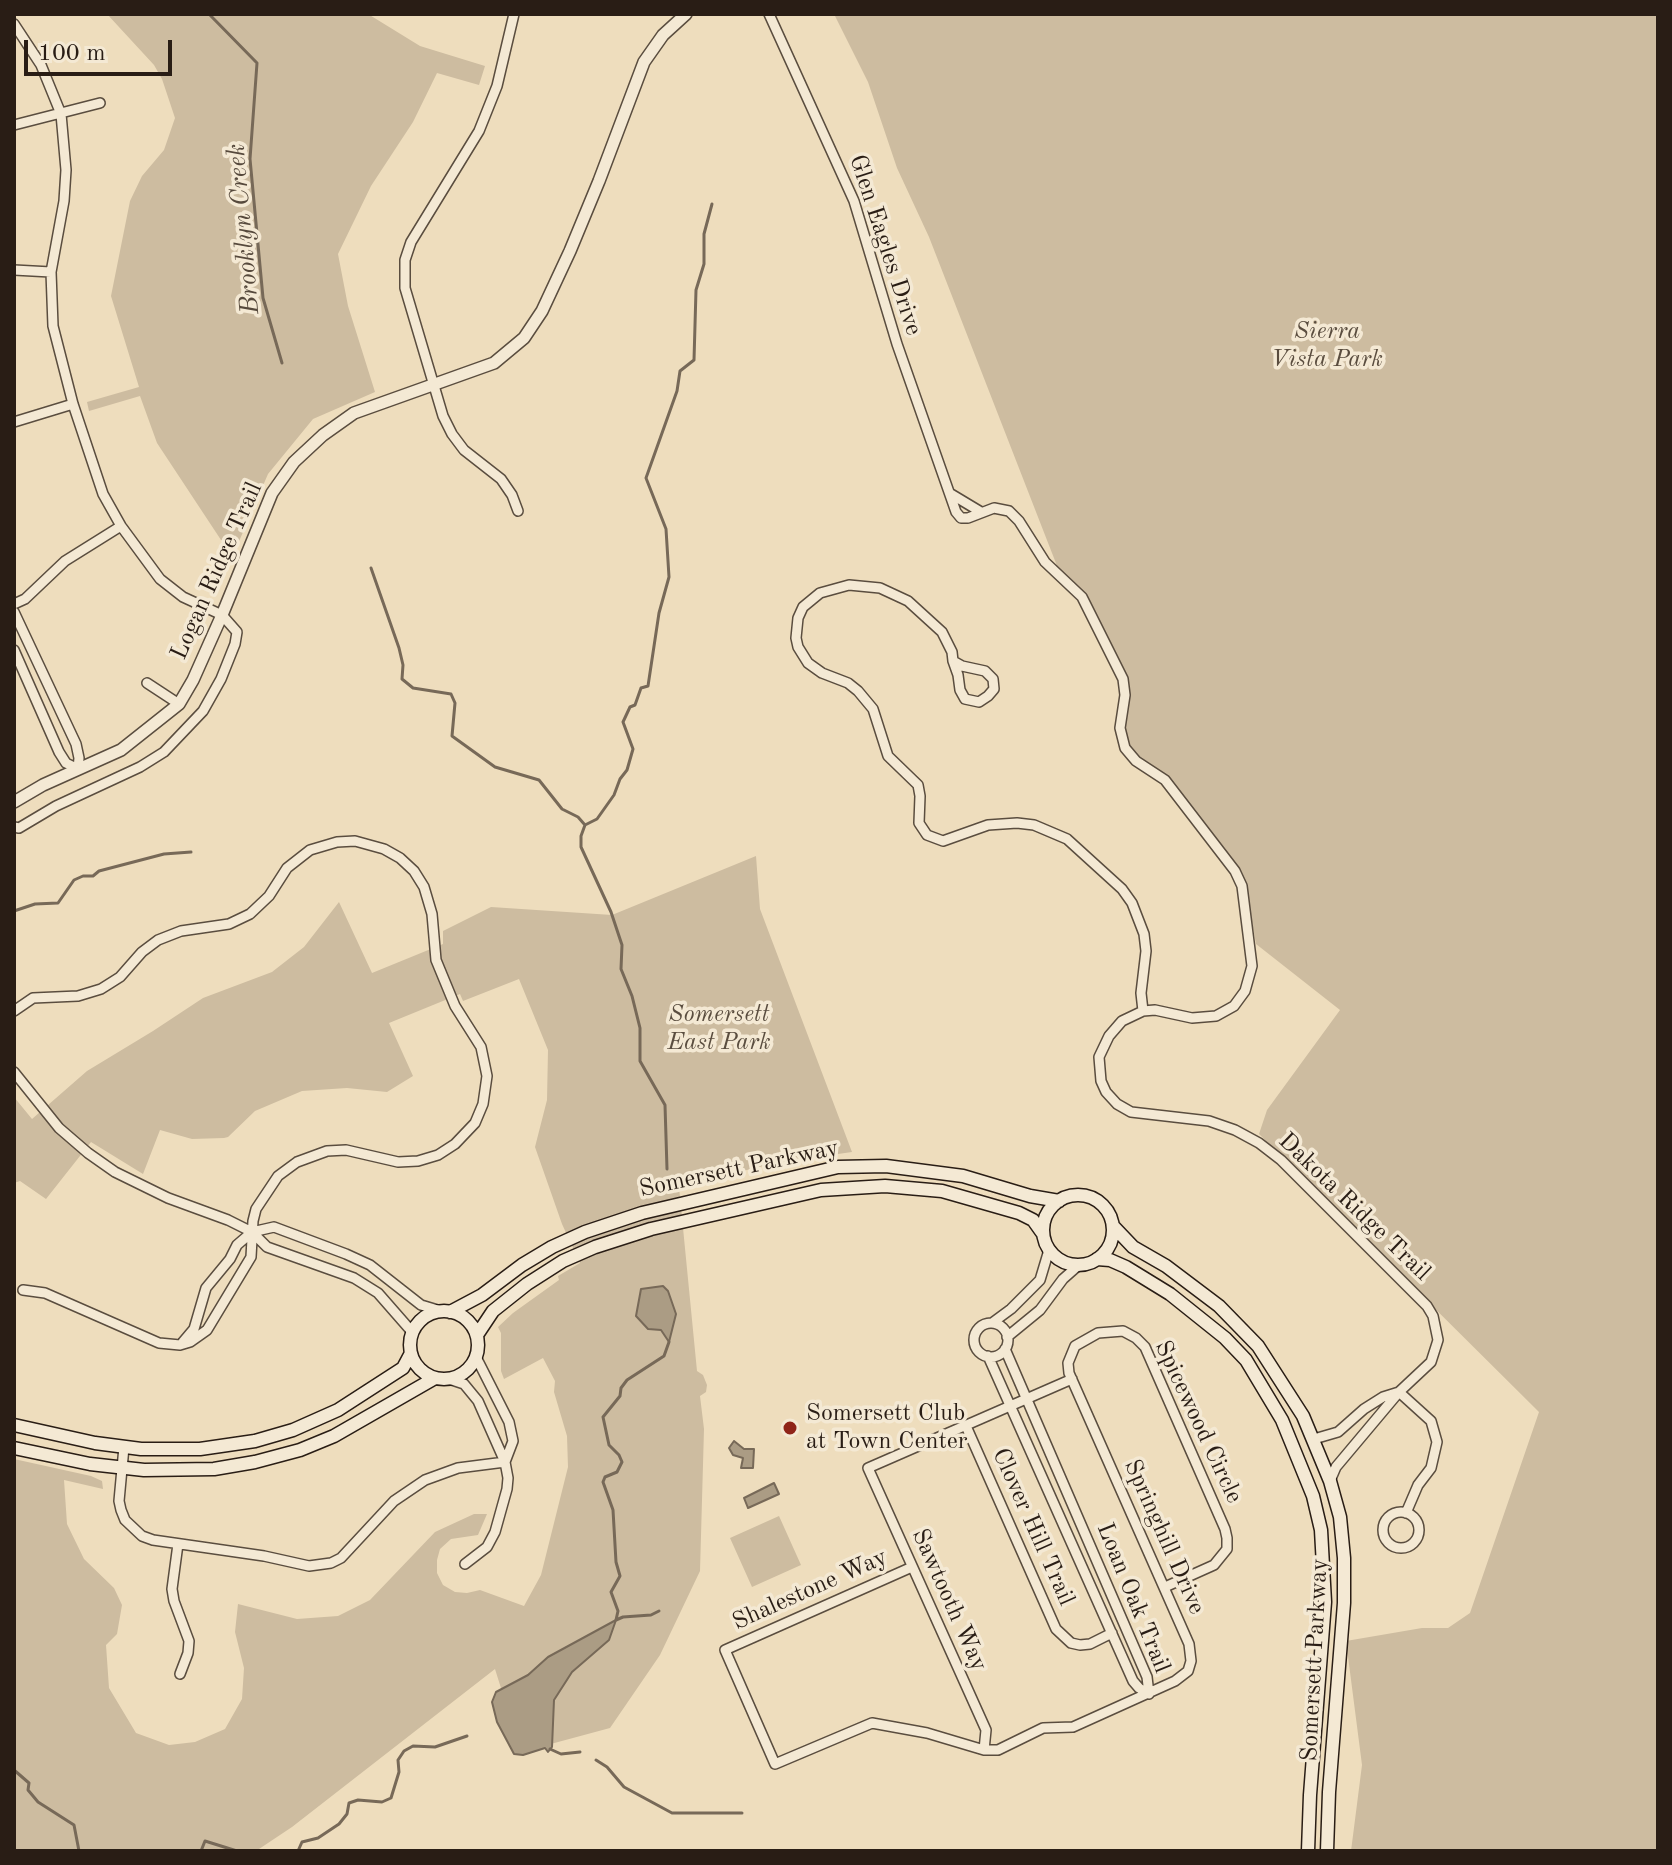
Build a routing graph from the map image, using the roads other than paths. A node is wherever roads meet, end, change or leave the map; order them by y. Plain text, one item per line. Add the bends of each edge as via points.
1 (686, 14) edge
2 (769, 14) edge
3 (510, 15) edge
4 (14, 24) edge
5 (100, 103) dead end
6 (61, 114) junction
7 (14, 125) edge
8 (14, 270) edge
9 (51, 272) junction
10 (435, 382) junction
11 (73, 404) junction
12 (14, 422) edge
13 (951, 494) junction
14 (518, 511) dead end
15 (981, 512) junction
16 (121, 526) junction
17 (14, 604) edge
18 (14, 612) edge
19 (222, 615) junction
20 (14, 650) edge
21 (953, 661) junction
22 (147, 683) dead end
23 (179, 704) junction
24 (78, 769) junction
25 (14, 802) edge
26 (14, 827) edge
27 (14, 1011) edge
28 (1143, 1011) junction
29 (14, 1072) edge
30 (1059, 1201) junction
31 (1113, 1226) junction
32 (252, 1232) junction
33 (1043, 1234) junction
34 (1049, 1250) junction
35 (1097, 1259) junction
36 (1080, 1264) junction
37 (23, 1290) dead end
38 (446, 1312) junction
39 (992, 1323) junction
40 (413, 1333) junction
41 (477, 1335) junction
42 (1007, 1337) junction
43 (180, 1345) junction
44 (1005, 1349) junction
45 (411, 1353) junction
46 (988, 1356) junction
47 (476, 1357) junction
48 (435, 1378) junction
49 (449, 1379) junction
50 (1072, 1379) junction
51 (1399, 1392) junction
52 (1027, 1399) junction
53 (1012, 1405) junction
54 (14, 1425) edge
55 (966, 1426) junction
56 (1314, 1439) junction
57 (124, 1447) junction
58 (14, 1448) edge
59 (505, 1462) junction
60 (122, 1469) junction
61 (1330, 1481) junction
62 (1406, 1513) dead end
63 (178, 1544) junction
64 (465, 1564) dead end
65 (912, 1567) junction
66 (1165, 1587) junction
67 (1112, 1633) junction
68 (180, 1674) dead end
69 (1149, 1694) junction
70 (984, 1750) junction
71 (1308, 1851) edge
72 (1327, 1851) edge

1 - 10 street, Logan Ridge Trail via 644,62 570,251 524,338 494,363
2 - 13 street, Glen Eagles Drive via 854,201 897,344
3 - 10 street via 497,86 479,131 405,260 405,288
4 - 6 street via 41,65
5 - 6 street
6 - 7 street
6 - 9 street via 64,201
8 - 9 street
9 - 11 street via 53,326
10 - 14 street via 452,434 501,479
10 - 19 street, Logan Ridge Trail via 354,413 294,462 272,493
11 - 12 street
11 - 16 street via 103,494
13 - 15 street
13 - 15 street via 961,518
15 - 28 street via 1002,509 1015,515 1045,562 1082,597 1123,679 1120,728 1125,748 1165,780 1242,886 1252,966 1241,998 1206,1018
16 - 17 street via 65,561
16 - 19 street via 160,579 183,597
18 - 24 street via 76,744
19 - 23 street, Logan Ridge Trail
19 - 26 street via 237,632 235,644 203,711 186,731 140,767
20 - 24 street via 59,752
21 - 21 street via 965,699 979,702 994,689 985,671
21 - 28 street via 935,623 908,601 880,588 849,585 820,593 803,607 796,628 798,647 808,663 848,683 873,709 888,756 918,785 919,823 927,835 943,841 988,825 1034,825 1067,839 1122,889 1144,934
22 - 23 street
23 - 24 street, Logan Ridge Trail via 121,750
24 - 25 street, Logan Ridge Trail
27 - 32 street via 33,998 101,989 169,935 238,920 260,905 287,868 318,847 366,843 406,864 430,905 436,960 451,997 478,1040 486,1065 483,1104 469,1131 447,1150 418,1161 327,1151 287,1168 256,1209
28 - 51 street, Dakota Ridge Trail via 1122,1021 1102,1046 1098,1070 1106,1092 1131,1112 1209,1121 1259,1143 1427,1306 1438,1328 1436,1351
29 - 32 street via 59,1128 115,1172
30 - 31 main road via 1081,1195 1093,1198 1103,1205
30 - 33 main road via 1046,1215
30 - 38 main road, Somersett Parkway via 963,1176 886,1166 838,1167 642,1213 585,1232
31 - 35 main road via 1109,1245
31 - 56 main road, Somersett Parkway via 1133,1247 1191,1284 1243,1328 1273,1366
32 - 38 street via 274,1227 346,1254 370,1265 421,1305
32 - 40 street via 267,1247 343,1274 378,1293
32 - 43 street via 206,1288 194,1329
32 - 43 street via 251,1257 212,1322 199,1337
33 - 34 main road
33 - 41 main road, Somersett Parkway via 1019,1213 942,1191 885,1186 821,1190 595,1247 527,1284 493,1311
34 - 36 main road via 1063,1261
34 - 39 street via 1040,1280
35 - 36 main road
35 - 71 main road, Somersett Parkway via 1126,1267 1170,1294 1246,1360 1282,1420 1313,1496 1325,1602
36 - 42 street via 1040,1310
37 - 43 street via 45,1293 159,1343
38 - 40 main road via 424,1318
38 - 41 main road via 467,1320
39 - 42 street
39 - 46 street via 982,1325 974,1338 976,1348
40 - 45 main road
41 - 47 main road
42 - 44 street
44 - 46 street
44 - 52 street, Loan Oak Trail
45 - 48 main road via 420,1369
45 - 57 main road via 403,1368 378,1386 293,1430 200,1449
46 - 53 street, Loan Oak Trail
47 - 49 main road via 466,1372
47 - 59 street via 509,1422 513,1441
48 - 49 main road
48 - 60 main road via 300,1450 214,1469
49 - 59 street via 464,1384 478,1401
50 - 52 street
50 - 66 street, Springhill Drive
50 - 66 street, Spicewood Circle via 1068,1363 1075,1346 1098,1333 1123,1331 1145,1347 1227,1538 1227,1549 1214,1565
51 - 56 street, Dakota Ridge Trail via 1364,1409 1338,1432
51 - 61 street, Dakota Ridge Trail
51 - 62 street via 1431,1421 1437,1442 1431,1468
52 - 53 street
52 - 69 street, Loan Oak Trail via 1147,1677
53 - 55 street
53 - 67 street, Loan Oak Trail
54 - 57 main road
55 - 65 street, Sawtooth Way via 868,1468
55 - 67 street, Clover Hill Trail via 1056,1629 1080,1645
56 - 61 main road, Somersett Parkway
57 - 60 street
58 - 60 main road
59 - 63 street via 458,1468 425,1480 394,1501 341,1558 320,1566
59 - 64 street via 507,1489 495,1532 487,1547
60 - 63 street via 119,1501 125,1520 142,1536
61 - 72 main road, Somersett Parkway via 1340,1517 1344,1603
63 - 68 street via 172,1589 189,1641
65 - 70 street, Sawtooth Way via 986,1730
65 - 70 street, Shalestone Way via 725,1650 775,1764 872,1723
66 - 69 street, Springhill Drive via 1191,1661 1182,1677
67 - 69 street, Loan Oak Trail via 1133,1681
69 - 70 street, Springhill Drive via 1073,1727 1043,1728 998,1750

